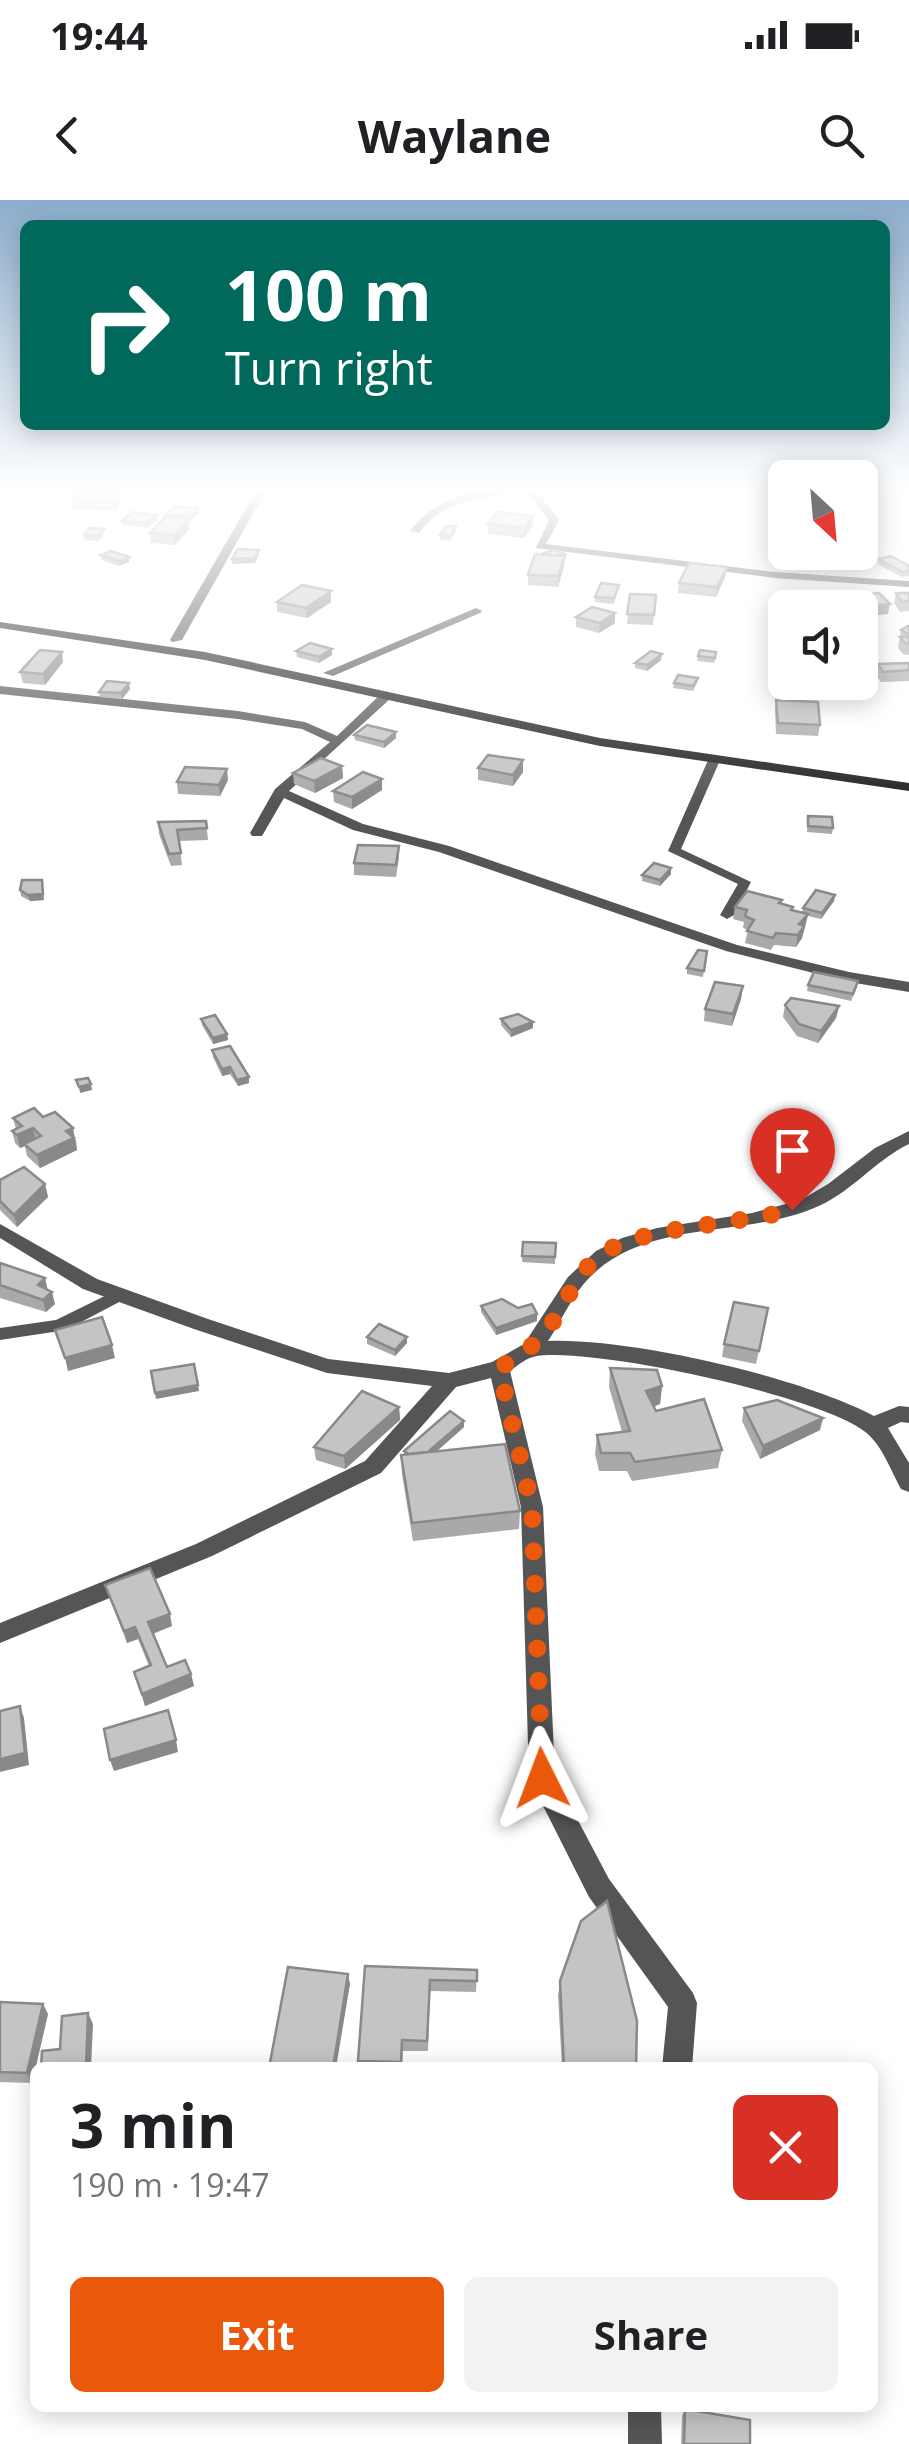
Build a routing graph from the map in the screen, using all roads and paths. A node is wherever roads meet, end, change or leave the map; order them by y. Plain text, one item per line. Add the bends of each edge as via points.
1 (203, 594) edge
2 (476, 611) dead end
3 (0, 616) edge
4 (0, 626) edge
5 (176, 640) junction
6 (329, 673) junction
7 (0, 690) edge
8 (386, 696) junction
9 (339, 741) junction
10 (716, 758) junction
11 (909, 774) edge
12 (909, 787) edge
13 (280, 792) junction
14 (257, 833) dead end
15 (728, 915) dead end
16 (909, 987) edge
17 (909, 1136) edge
18 (0, 1230) edge
19 (117, 1296) junction
20 (0, 1334) edge
21 (530, 1349) junction
22 (499, 1368) junction
23 (449, 1381) junction
24 (909, 1414) edge
25 (873, 1426) junction
26 (909, 1483) edge
27 (0, 1633) edge
28 (678, 2062) edge
29 (645, 2412) edge
30 (644, 2444) edge

1 - 5 street
2 - 6 street
3 - 5 main road
4 - 8 main road via 205,656
5 - 6 main road
6 - 11 main road via 616,732
7 - 9 street via 238,714 305,726
8 - 9 street
8 - 10 main road via 600,742
9 - 13 street
10 - 12 main road
10 - 15 lane via 674,851 745,882
13 - 14 street
13 - 16 street via 368,831 443,849 619,912 825,971
17 - 21 street via 864,1160 852,1176 808,1204 608,1250 581,1273
18 - 19 street
19 - 20 lane via 60,1326
19 - 23 street via 327,1366
21 - 22 street
21 - 25 street via 693,1367 809,1397
22 - 23 street
22 - 28 street via 532,1507 542,1778 599,1888 683,2003
23 - 27 street via 372,1467 204,1550
24 - 25 street
25 - 26 street
29 - 30 street

